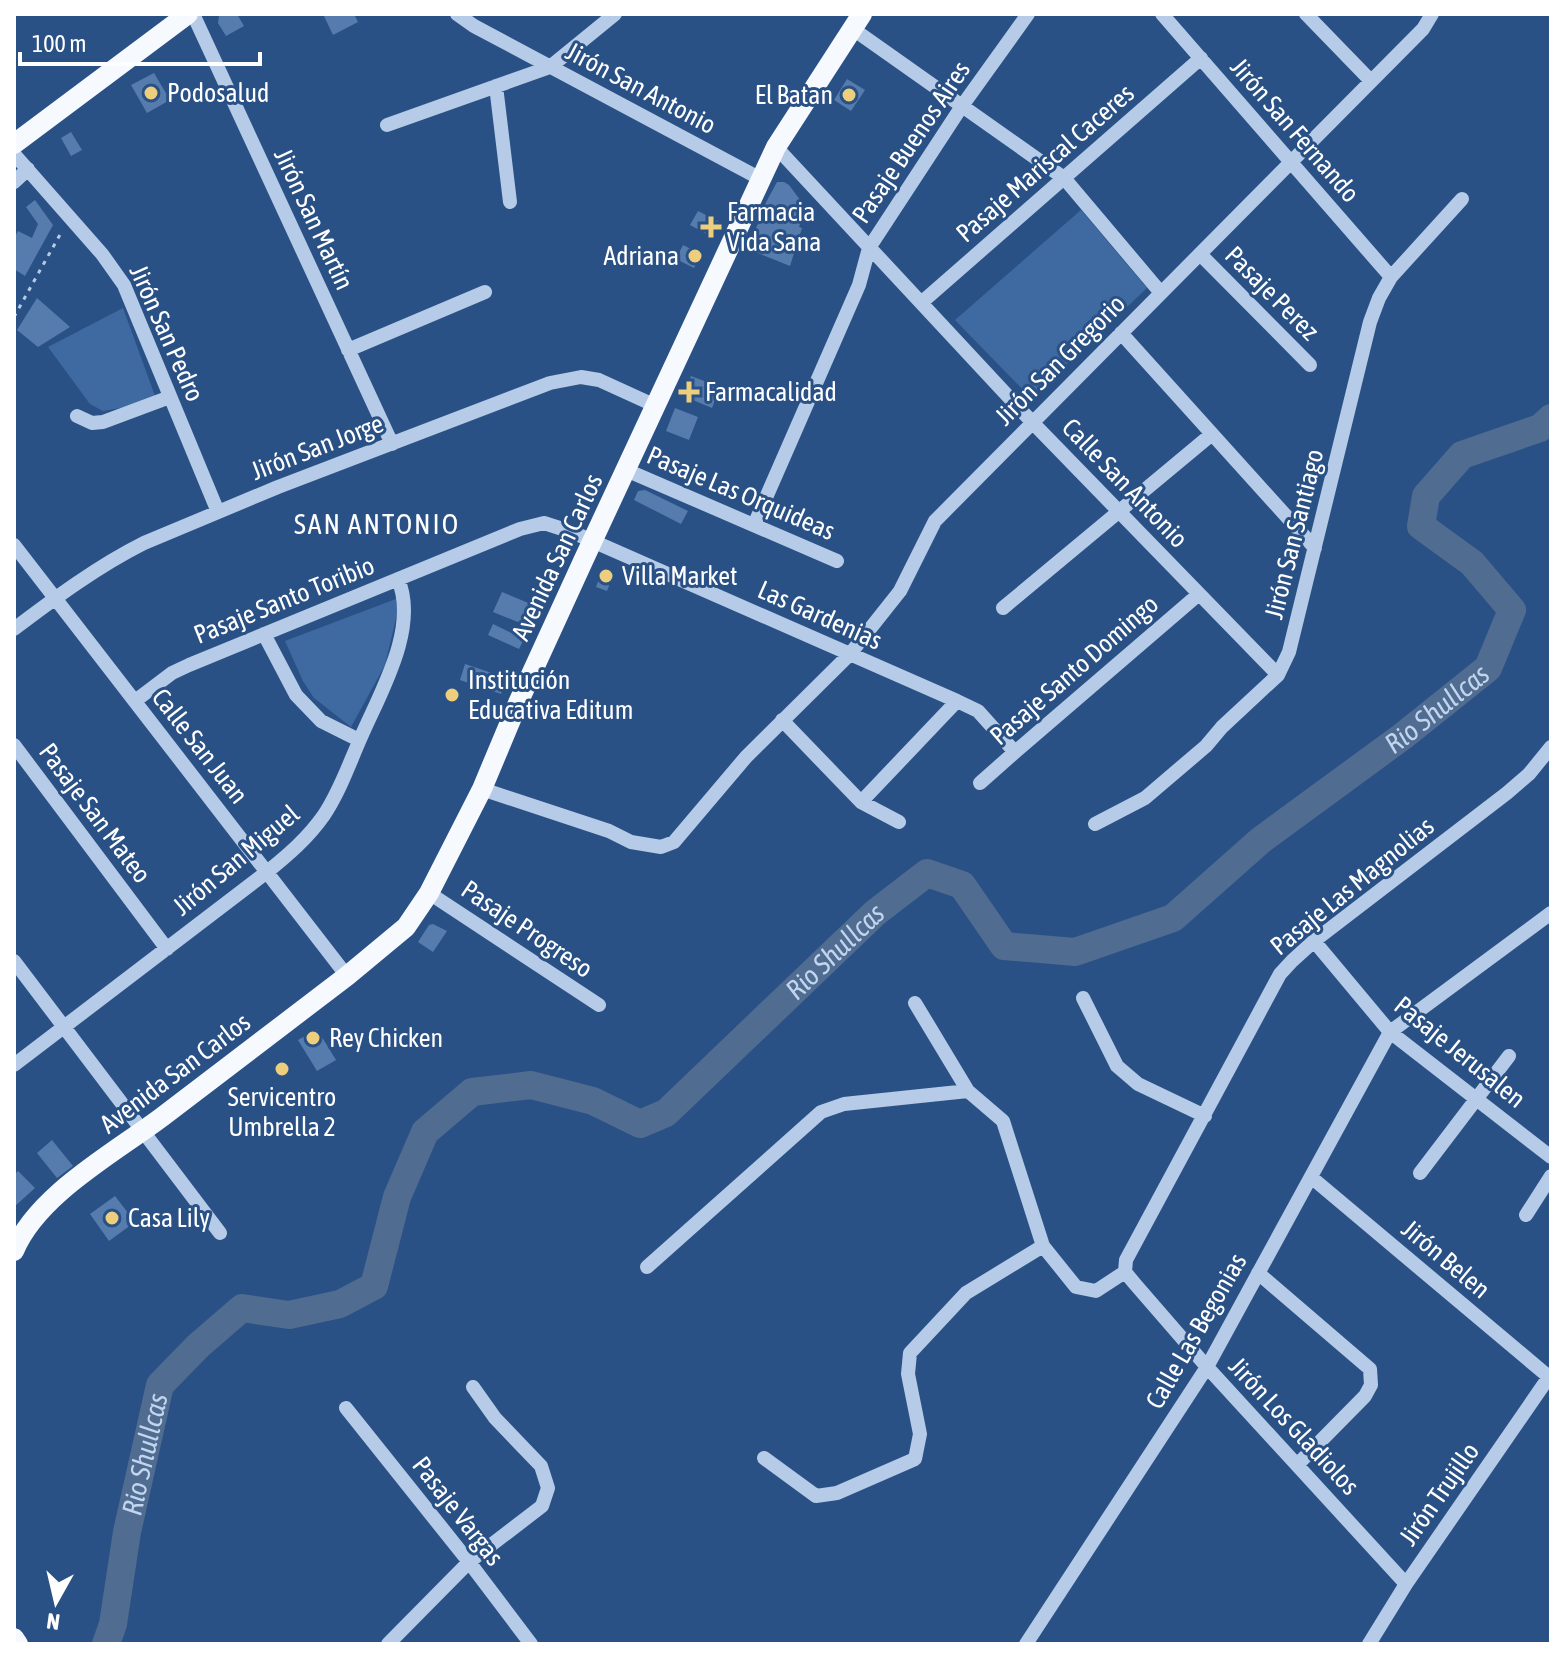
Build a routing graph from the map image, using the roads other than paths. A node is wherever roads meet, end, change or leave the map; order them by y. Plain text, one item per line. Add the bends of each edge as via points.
1 (190, 14) edge
2 (457, 14) edge
3 (615, 14) edge
4 (1028, 14) edge
5 (1162, 14) edge
6 (1306, 14) edge
7 (1432, 14) edge
8 (858, 21) edge
9 (1201, 58) junction
10 (550, 67) junction
11 (1371, 81) junction
12 (496, 86) junction
13 (962, 106) junction
14 (387, 125) dead end
15 (14, 144) edge
16 (776, 147) junction
17 (14, 154) edge
18 (1291, 162) junction
19 (28, 169) junction
20 (1064, 178) junction
21 (761, 179) junction
22 (14, 182) edge
23 (1462, 199) dead end
24 (510, 202) dead end
25 (869, 248) junction
26 (1200, 254) junction
27 (1391, 277) junction
28 (485, 292) dead end
29 (1161, 293) junction
30 (921, 303) junction
31 (1121, 333) junction
32 (348, 350) junction
33 (1310, 365) dead end
34 (170, 397) junction
35 (656, 406) junction
36 (77, 416) dead end
37 (1032, 422) junction
38 (1212, 434) junction
39 (392, 444) junction
40 (626, 470) junction
41 (1119, 511) junction
42 (218, 512) junction
43 (754, 525) junction
44 (592, 541) junction
45 (14, 545) edge
46 (1315, 548) junction
47 (837, 561) dead end
48 (398, 579) junction
49 (1199, 594) junction
50 (55, 598) junction
51 (1003, 608) dead end
52 (14, 629) edge
53 (264, 634) junction
54 (850, 654) junction
55 (1278, 675) junction
56 (135, 701) junction
57 (957, 701) junction
58 (782, 720) junction
59 (359, 740) junction
60 (14, 745) edge
61 (1551, 747) edge
62 (1015, 752) junction
63 (980, 783) dead end
64 (482, 789) junction
65 (861, 802) junction
66 (899, 822) dead end
67 (1095, 824) dead end
68 (267, 872) junction
69 (429, 893) junction
70 (1549, 918) edge
71 (1314, 941) junction
72 (167, 949) junction
73 (14, 961) edge
74 (347, 976) junction
75 (1083, 998) dead end
76 (915, 1003) dead end
77 (599, 1005) dead end
78 (64, 1027) junction
79 (1390, 1032) junction
80 (1509, 1056) dead end
81 (14, 1065) edge
82 (968, 1091) junction
83 (1476, 1099) junction
84 (1205, 1116) junction
85 (143, 1131) junction
86 (1551, 1157) edge
87 (1420, 1173) dead end
88 (1551, 1176) edge
89 (1311, 1177) junction
90 (1526, 1215) dead end
91 (220, 1233) dead end
92 (1043, 1246) junction
93 (14, 1251) edge
94 (1126, 1266) junction
95 (647, 1267) dead end
96 (1258, 1273) junction
97 (1207, 1367) junction
98 (1550, 1376) edge
99 (473, 1387) dead end
100 (346, 1408) dead end
101 (764, 1458) dead end
102 (1297, 1465) junction
103 (469, 1562) junction
104 (1406, 1584) junction
105 (14, 1638) edge
106 (18, 1644) edge
107 (388, 1644) edge
108 (531, 1644) edge
109 (1026, 1644) edge
110 (1369, 1644) edge

1 - 15 main road
1 - 32 street, Jirón San Martín
2 - 10 street, Jirón San Antonio
3 - 10 street
4 - 13 street, Pasaje Buenos Aires
5 - 9 street, Jirón San Fernando
6 - 11 street
7 - 11 street, Jirón San Gregorio
8 - 13 street
8 - 16 main road, Avenida San Carlos
9 - 18 street, Jirón San Fernando
9 - 20 street, Pasaje Mariscal Caceres
10 - 12 street
10 - 21 street, Jirón San Antonio
11 - 18 street, Jirón San Gregorio
12 - 14 street
12 - 24 street
13 - 20 street
13 - 25 street, Pasaje Buenos Aires
16 - 21 main road, Avenida San Carlos
16 - 25 street, Calle San Antonio
17 - 19 street, Jirón San Pedro
18 - 26 street, Jirón San Gregorio
18 - 27 street, Jirón San Fernando
19 - 22 street
19 - 34 street, Jirón San Pedro via 124,285
20 - 29 street
20 - 30 street, Pasaje Mariscal Caceres
21 - 35 main road, Avenida San Carlos
23 - 27 street, Jirón San Santiago
25 - 30 street, Calle San Antonio
25 - 43 street, Pasaje Buenos Aires via 859,285
26 - 29 street, Jirón San Gregorio
26 - 33 street, Pasaje Perez
27 - 46 street, Jirón San Santiago via 1370,322
28 - 32 street
29 - 31 street, Jirón San Gregorio
30 - 37 street, Calle San Antonio
31 - 37 street, Jirón San Gregorio
31 - 38 street
32 - 39 street, Jirón San Martín
34 - 36 street via 103,422
34 - 42 street, Jirón San Pedro
35 - 39 street, Jirón San Jorge via 599,380 567,379
35 - 40 main road, Avenida San Carlos
37 - 41 street, Calle San Antonio
37 - 54 street, Jirón San Gregorio via 935,521 900,591
38 - 41 street
38 - 46 street
39 - 42 street, Jirón San Jorge
40 - 43 street, Pasaje Las Orquideas
40 - 44 main road, Avenida San Carlos
41 - 49 street, Calle San Antonio
41 - 51 street
42 - 50 street, Jirón San Jorge via 127,551
43 - 47 street, Pasaje Las Orquideas
44 - 48 street, Pasaje Santo Toribio via 544,523
44 - 54 street, Las Gardenias
44 - 64 main road, Avenida San Carlos
45 - 50 street, Calle San Juan
46 - 55 street, Jirón San Santiago via 1289,652
48 - 53 street, Pasaje Santo Toribio
48 - 59 street, Jirón San Miguel via 404,600 400,638
49 - 55 street, Calle San Antonio
49 - 62 street, Pasaje Santo Domingo
50 - 52 street, Jirón San Jorge
50 - 56 street, Calle San Juan
53 - 56 street, Pasaje Santo Toribio via 180,669
53 - 59 street via 296,695 321,721
54 - 57 street, Las Gardenias
54 - 58 street, Jirón San Gregorio
55 - 67 street, Jirón San Santiago via 1145,798
56 - 68 street, Calle San Juan
57 - 62 street, Las Gardenias via 978,711
57 - 65 street
58 - 64 street, Jirón San Gregorio via 674,842 661,847 631,842
58 - 65 street
59 - 68 street, Jirón San Miguel via 324,815
60 - 72 street, Pasaje San Mateo
61 - 71 street, Pasaje Las Magnolias via 1507,793
62 - 63 street, Pasaje Santo Domingo
64 - 69 main road, Avenida San Carlos
65 - 66 street
68 - 72 street, Jirón San Miguel
68 - 74 street, Calle San Juan
69 - 74 main road, Avenida San Carlos via 406,927
69 - 77 street, Pasaje Progreso
70 - 79 street
71 - 79 street, Pasaje Jerusalen
71 - 84 street, Pasaje Las Magnolias via 1280,974
72 - 78 street, Jirón San Miguel
73 - 78 street
74 - 85 main road, Avenida San Carlos
75 - 84 street via 1117,1066 1138,1084
76 - 82 street
78 - 81 street, Jirón San Miguel
78 - 85 street
79 - 83 street, Pasaje Jerusalen
79 - 89 street, Calle Las Begonias
80 - 83 street
82 - 92 street via 1003,1121
82 - 95 street via 844,1104 821,1112
83 - 86 street, Pasaje Jerusalen
83 - 87 street
84 - 94 street, Pasaje Las Magnolias
85 - 91 street
85 - 93 main road, Avenida San Carlos via 43,1206
88 - 90 street
89 - 96 street, Calle Las Begonias
89 - 98 street, Jirón Belen
92 - 94 street via 1076,1287 1096,1291
92 - 101 street via 966,1293 910,1353 908,1374 920,1434 915,1459 837,1493 816,1496
94 - 97 street, Jirón Los Gladiolos
96 - 97 street, Calle Las Begonias
96 - 102 street via 1370,1369 1365,1396
97 - 102 street, Jirón Los Gladiolos
97 - 109 street, Calle Las Begonias
98 - 104 street, Jirón Trujillo
99 - 103 street via 541,1466 548,1488 542,1506
100 - 103 street, Pasaje Vargas
102 - 104 street, Jirón Los Gladiolos
103 - 107 street
103 - 108 street, Pasaje Vargas
104 - 110 street, Jirón Trujillo
105 - 106 main road

